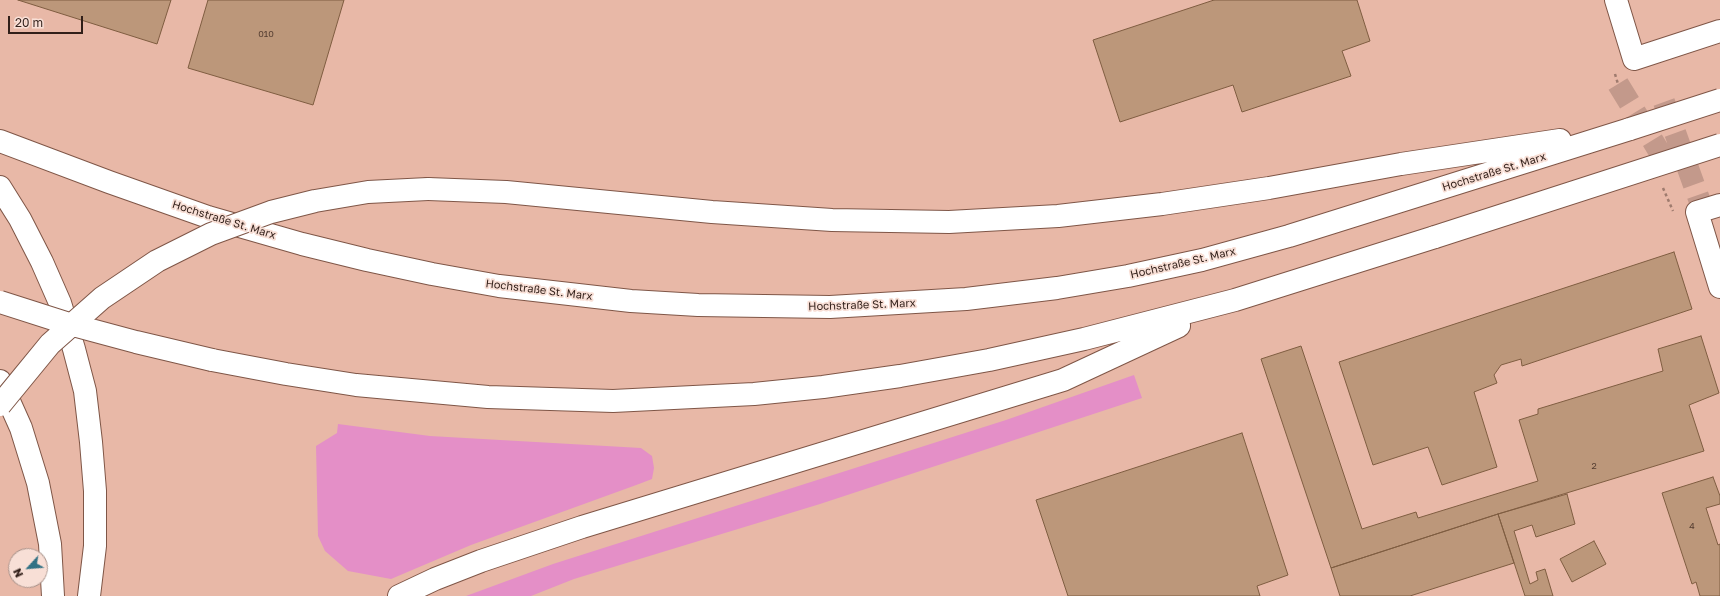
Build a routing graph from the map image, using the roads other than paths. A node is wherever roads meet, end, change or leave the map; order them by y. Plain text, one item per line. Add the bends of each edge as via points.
1 (1616, 0) edge
2 (1720, 31) edge
3 (1720, 100) edge
4 (1630, 129) junction
5 (0, 141) edge
6 (1720, 146) edge
7 (0, 188) edge
8 (1720, 205) edge
9 (1720, 287) edge
10 (1235, 300) junction
11 (0, 302) edge
12 (0, 381) edge
13 (0, 405) edge
14 (53, 596) edge
15 (89, 596) edge
16 (399, 596) edge

1 - 2 main road via 1634,59
3 - 4 main road, Hochstraße St. Marx, bridge
4 - 5 main road, Hochstraße St. Marx, bridge via 1289,236 1202,260 1057,288 966,299 830,307 631,301 499,286 432,274 302,244 208,216
4 - 13 main road, bridge via 1162,204 1058,216 949,222 832,220 712,212 506,192 428,189 368,192 271,212 211,234 157,261 102,298 50,344
6 - 10 main road, bridge
7 - 15 main road via 39,255 60,303 85,391 95,491 95,546
8 - 9 main road via 1697,212
10 - 11 main road, bridge via 1084,339 900,376 754,394 613,400 488,397 420,392 286,374 136,342
10 - 16 main road via 1063,380 582,527 481,561
12 - 14 main road via 21,428 38,483 50,544

